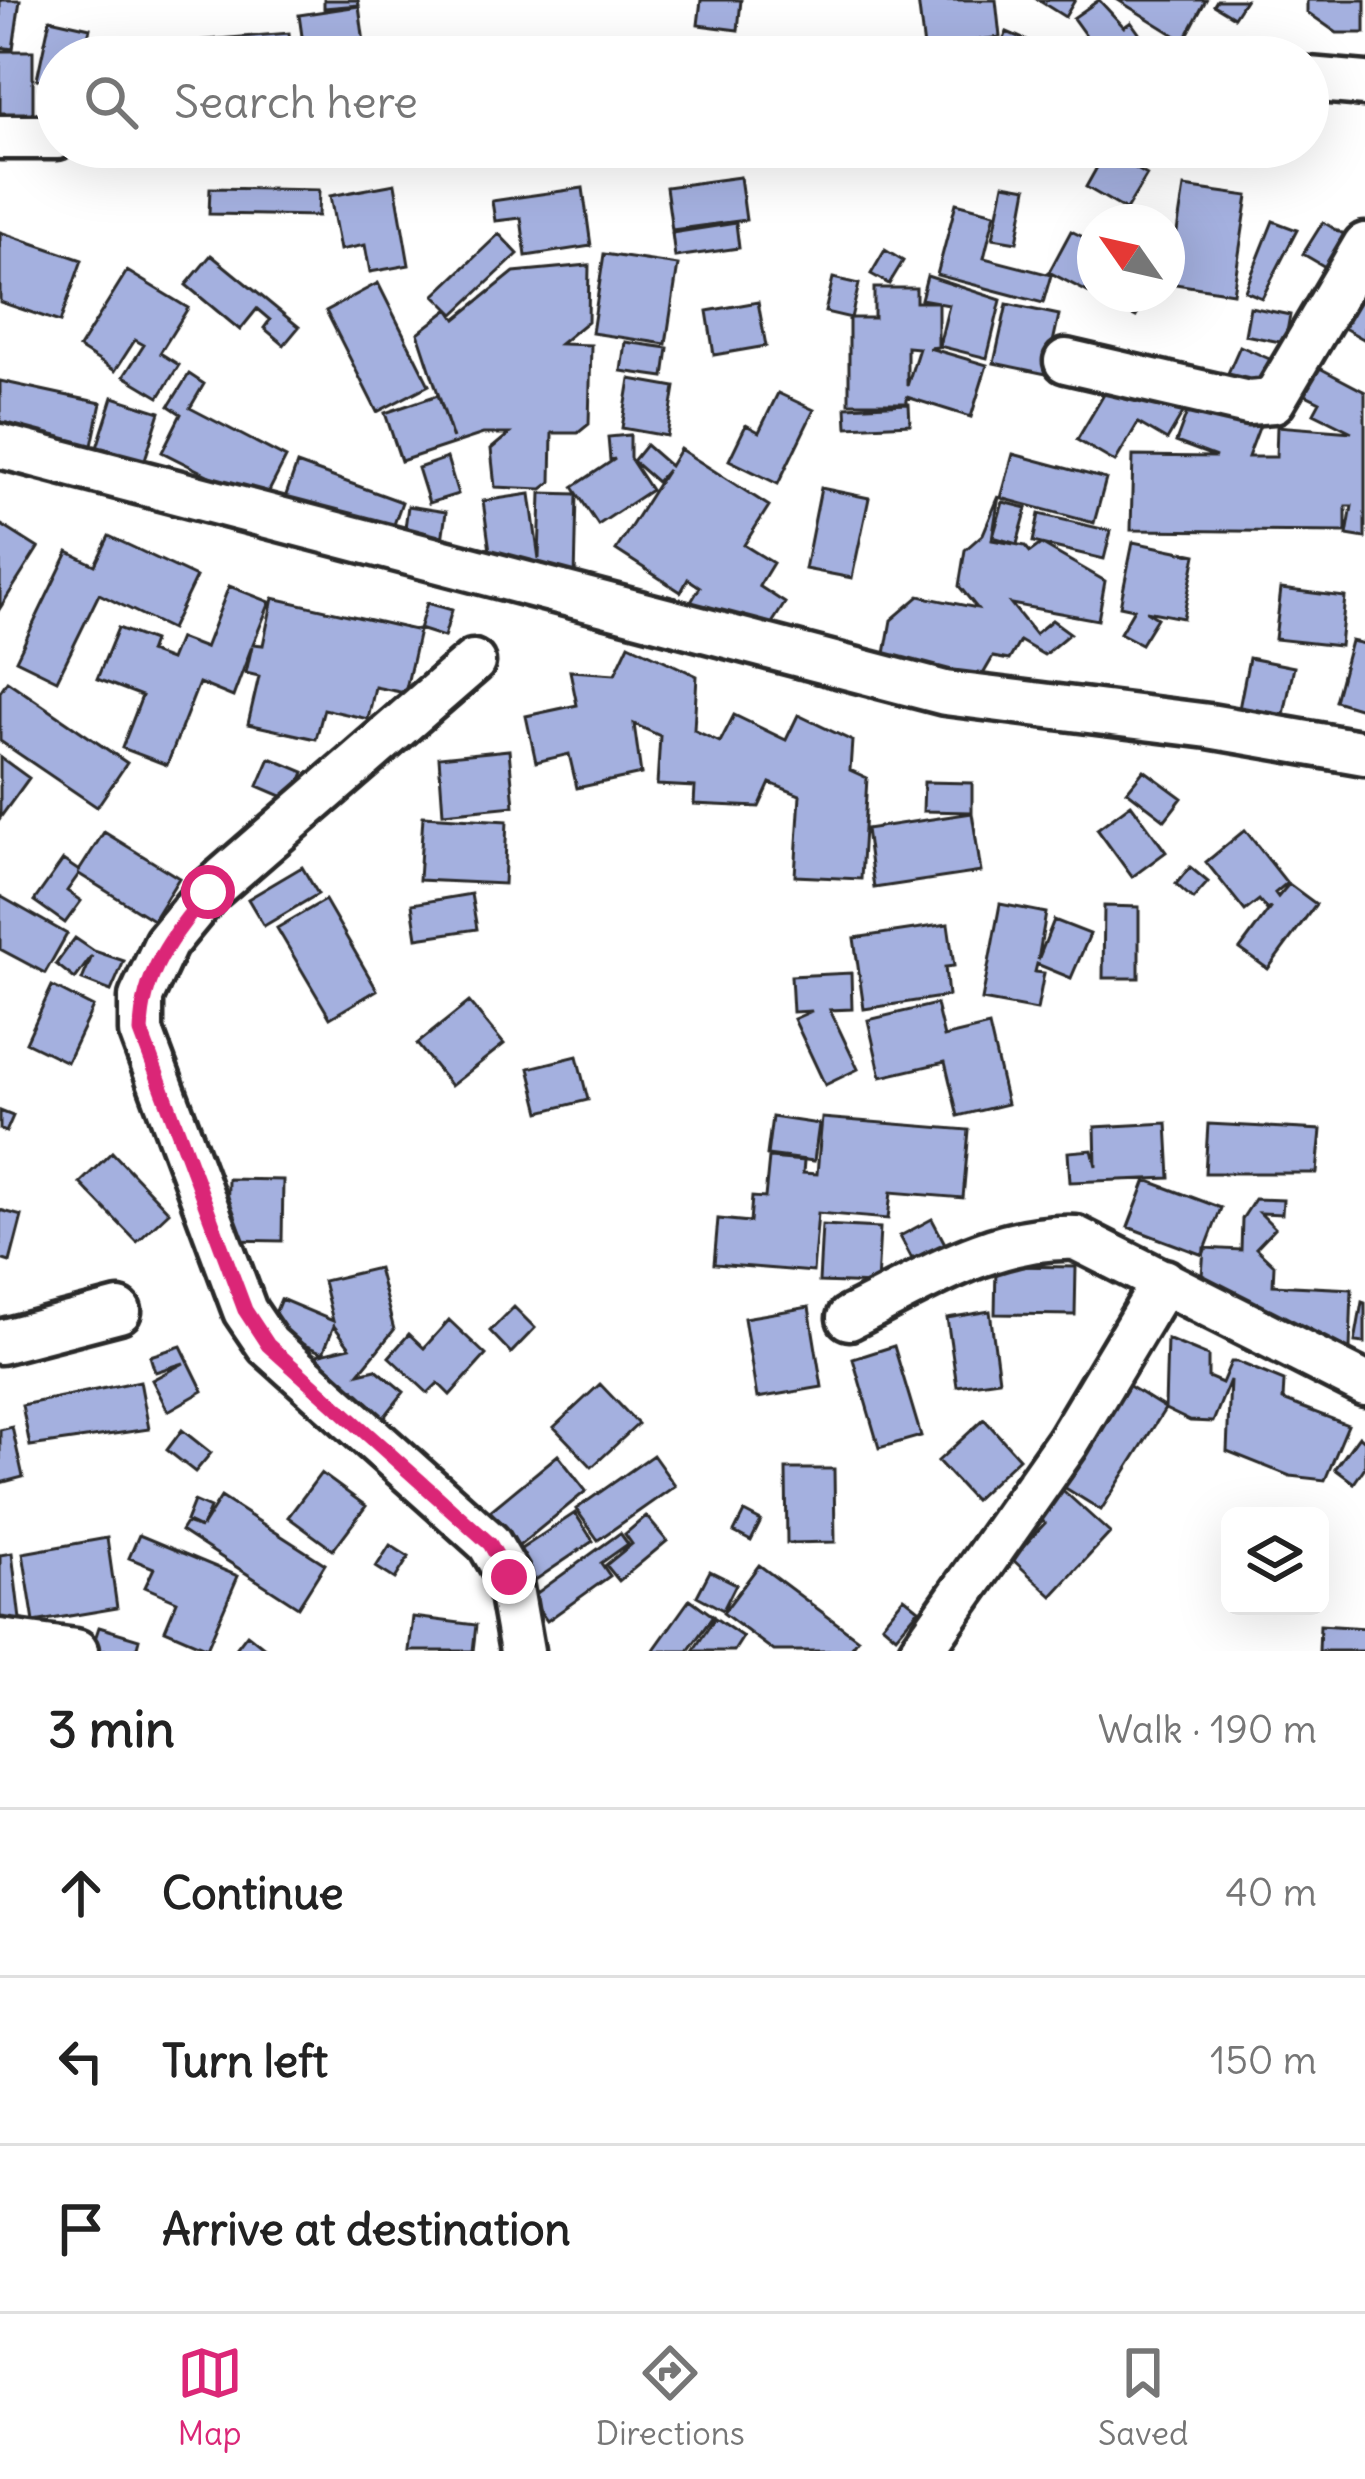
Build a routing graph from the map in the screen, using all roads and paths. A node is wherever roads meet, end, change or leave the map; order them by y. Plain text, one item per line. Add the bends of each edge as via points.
1 (1329, 81) edge
2 (1365, 84) edge
3 (36, 136) edge
4 (0, 137) edge
5 (1365, 244) edge
6 (1066, 362) dead end
7 (0, 446) edge
8 (472, 662) dead end
9 (1365, 753) edge
10 (1164, 1281) junction
11 (119, 1311) dead end
12 (849, 1318) dead end
13 (0, 1342) edge
14 (1365, 1384) edge
15 (0, 1641) edge
16 (76, 1651) edge
17 (522, 1651) edge
18 (921, 1651) edge

1 - 2 street
3 - 4 street
5 - 6 street via 1273,401 1248,403
7 - 9 street via 945,693
8 - 17 street via 208,892 166,943 141,997 141,1032 245,1310 268,1345 490,1544 509,1577
10 - 12 street via 1076,1238 1033,1236 992,1247
10 - 14 street
10 - 18 street via 1067,1443
11 - 13 street
15 - 16 street

